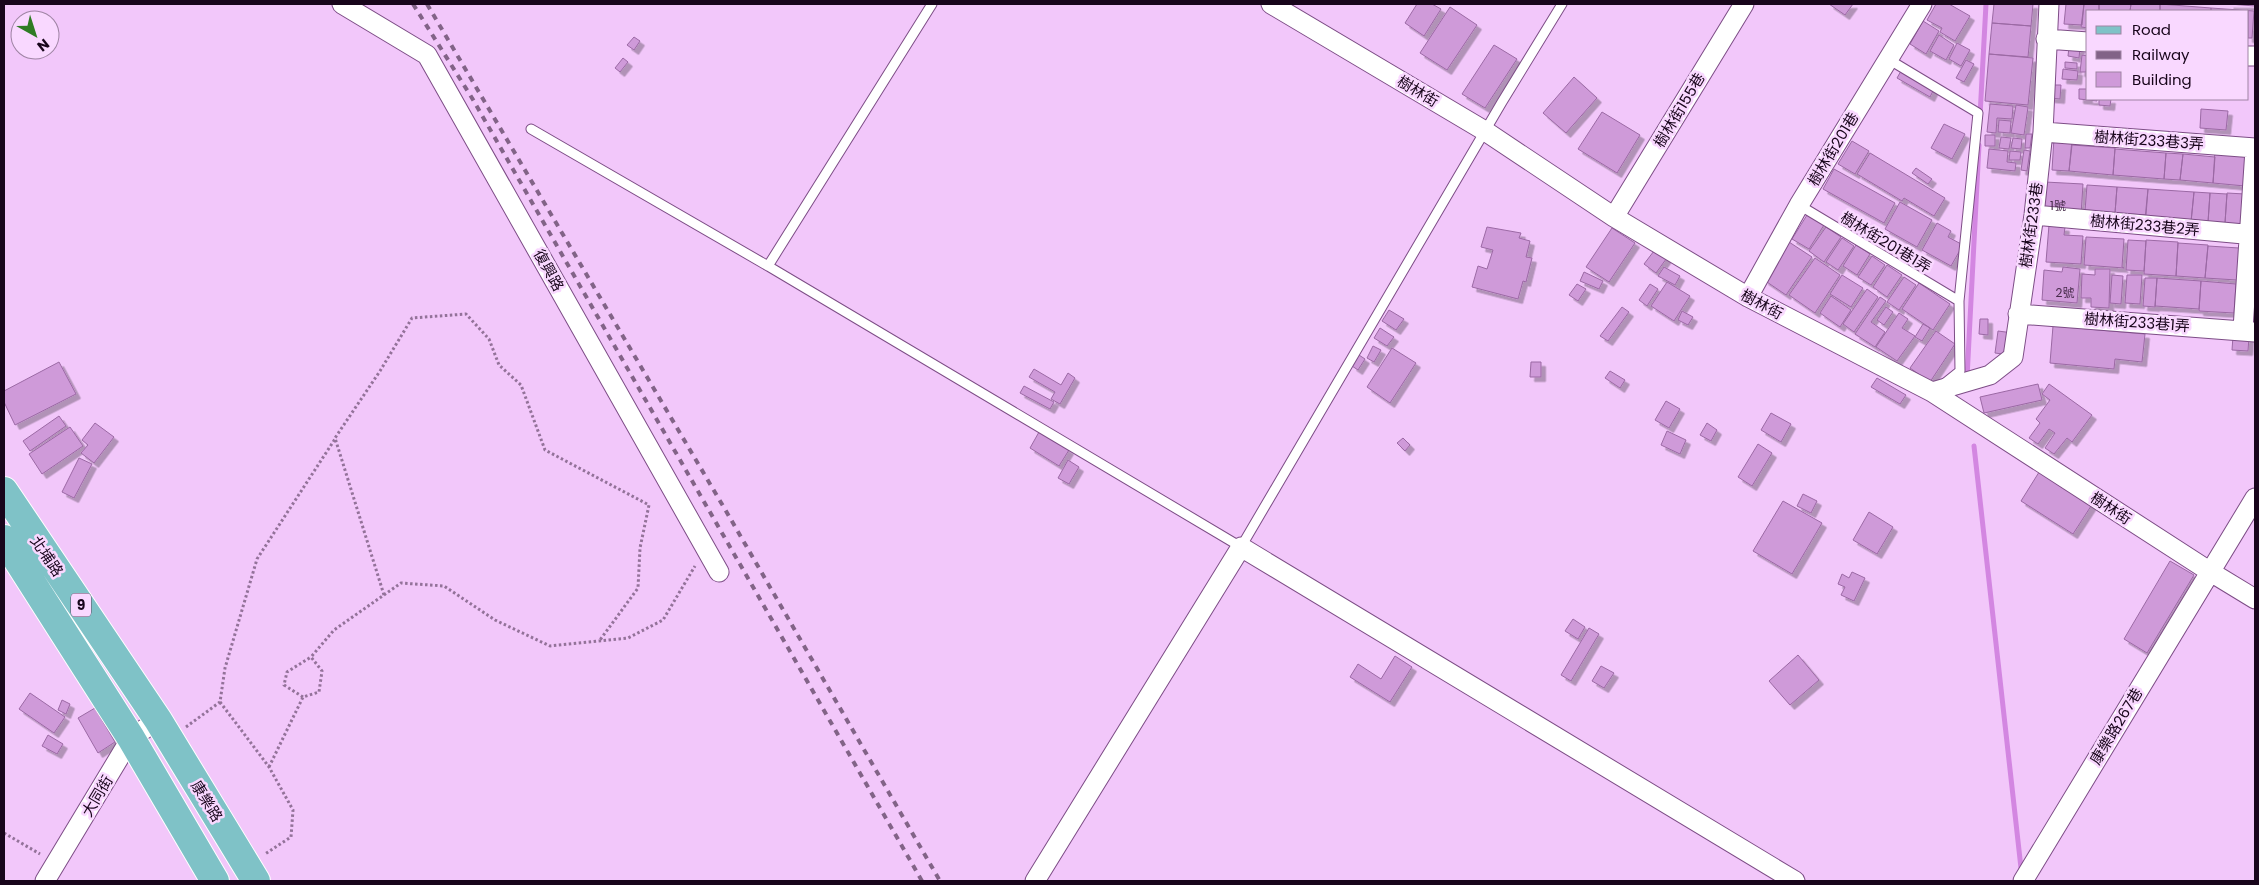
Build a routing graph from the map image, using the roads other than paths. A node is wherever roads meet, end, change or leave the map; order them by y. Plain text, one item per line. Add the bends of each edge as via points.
1 (342, 4) edge
2 (932, 4) edge
3 (1271, 4) edge
4 (1562, 4) edge
5 (1744, 4) edge
6 (1922, 4) edge
7 (2049, 4) edge
8 (2046, 39) junction
9 (2086, 42) edge
10 (1888, 59) junction
11 (531, 129) dead end
12 (1485, 131) junction
13 (2043, 132) junction
14 (2255, 149) edge
15 (1799, 206) junction
16 (2034, 215) junction
17 (1614, 217) junction
18 (2252, 235) edge
19 (768, 266) junction
20 (1748, 297) junction
21 (1959, 302) junction
22 (2018, 314) junction
23 (2249, 330) edge
24 (1932, 392) junction
25 (4, 491) edge
26 (2255, 498) edge
27 (4, 539) edge
28 (1241, 547) junction
29 (2209, 571) junction
30 (719, 572) dead end
31 (2255, 599) edge
32 (164, 729) junction
33 (131, 738) junction
34 (252, 874) edge
35 (45, 881) edge
36 (215, 881) edge
37 (1035, 881) edge
38 (1795, 881) edge
39 (2023, 881) edge

1 - 30 street, 復興路 via 427,55
2 - 19 lane
3 - 12 street, 樹林街
4 - 12 lane
5 - 17 street, 樹林街155巷
6 - 10 street, 樹林街201巷
7 - 8 street, 樹林街233巷
8 - 9 street
8 - 13 street, 樹林街233巷
10 - 15 street, 樹林街201巷
10 - 21 lane via 1978,113
11 - 19 lane
12 - 17 street, 樹林街
12 - 28 lane
13 - 14 street, 樹林街233巷3弄
13 - 16 street, 樹林街233巷
14 - 18 street
15 - 20 street, 樹林街201巷
15 - 21 lane, 樹林街201巷1弄
16 - 18 street, 樹林街233巷2弄
16 - 22 street, 樹林街233巷
17 - 20 street, 樹林街
18 - 23 street
19 - 28 lane
20 - 24 street, 樹林街
21 - 24 lane via 1960,371
22 - 23 street, 樹林街233巷1弄
22 - 24 street, 樹林街233巷 via 2012,357 1990,375
24 - 29 street, 樹林街
25 - 32 main road, 北埔路 / 9
26 - 29 street, 康樂路267巷
27 - 33 main road, 北埔路 / 9
28 - 37 street
28 - 38 street
29 - 31 street, 樹林街
29 - 39 street, 康樂路267巷
32 - 33 street, 大同街
32 - 34 main road, 康樂路 / 9
33 - 35 street, 大同街
33 - 36 main road, 9

